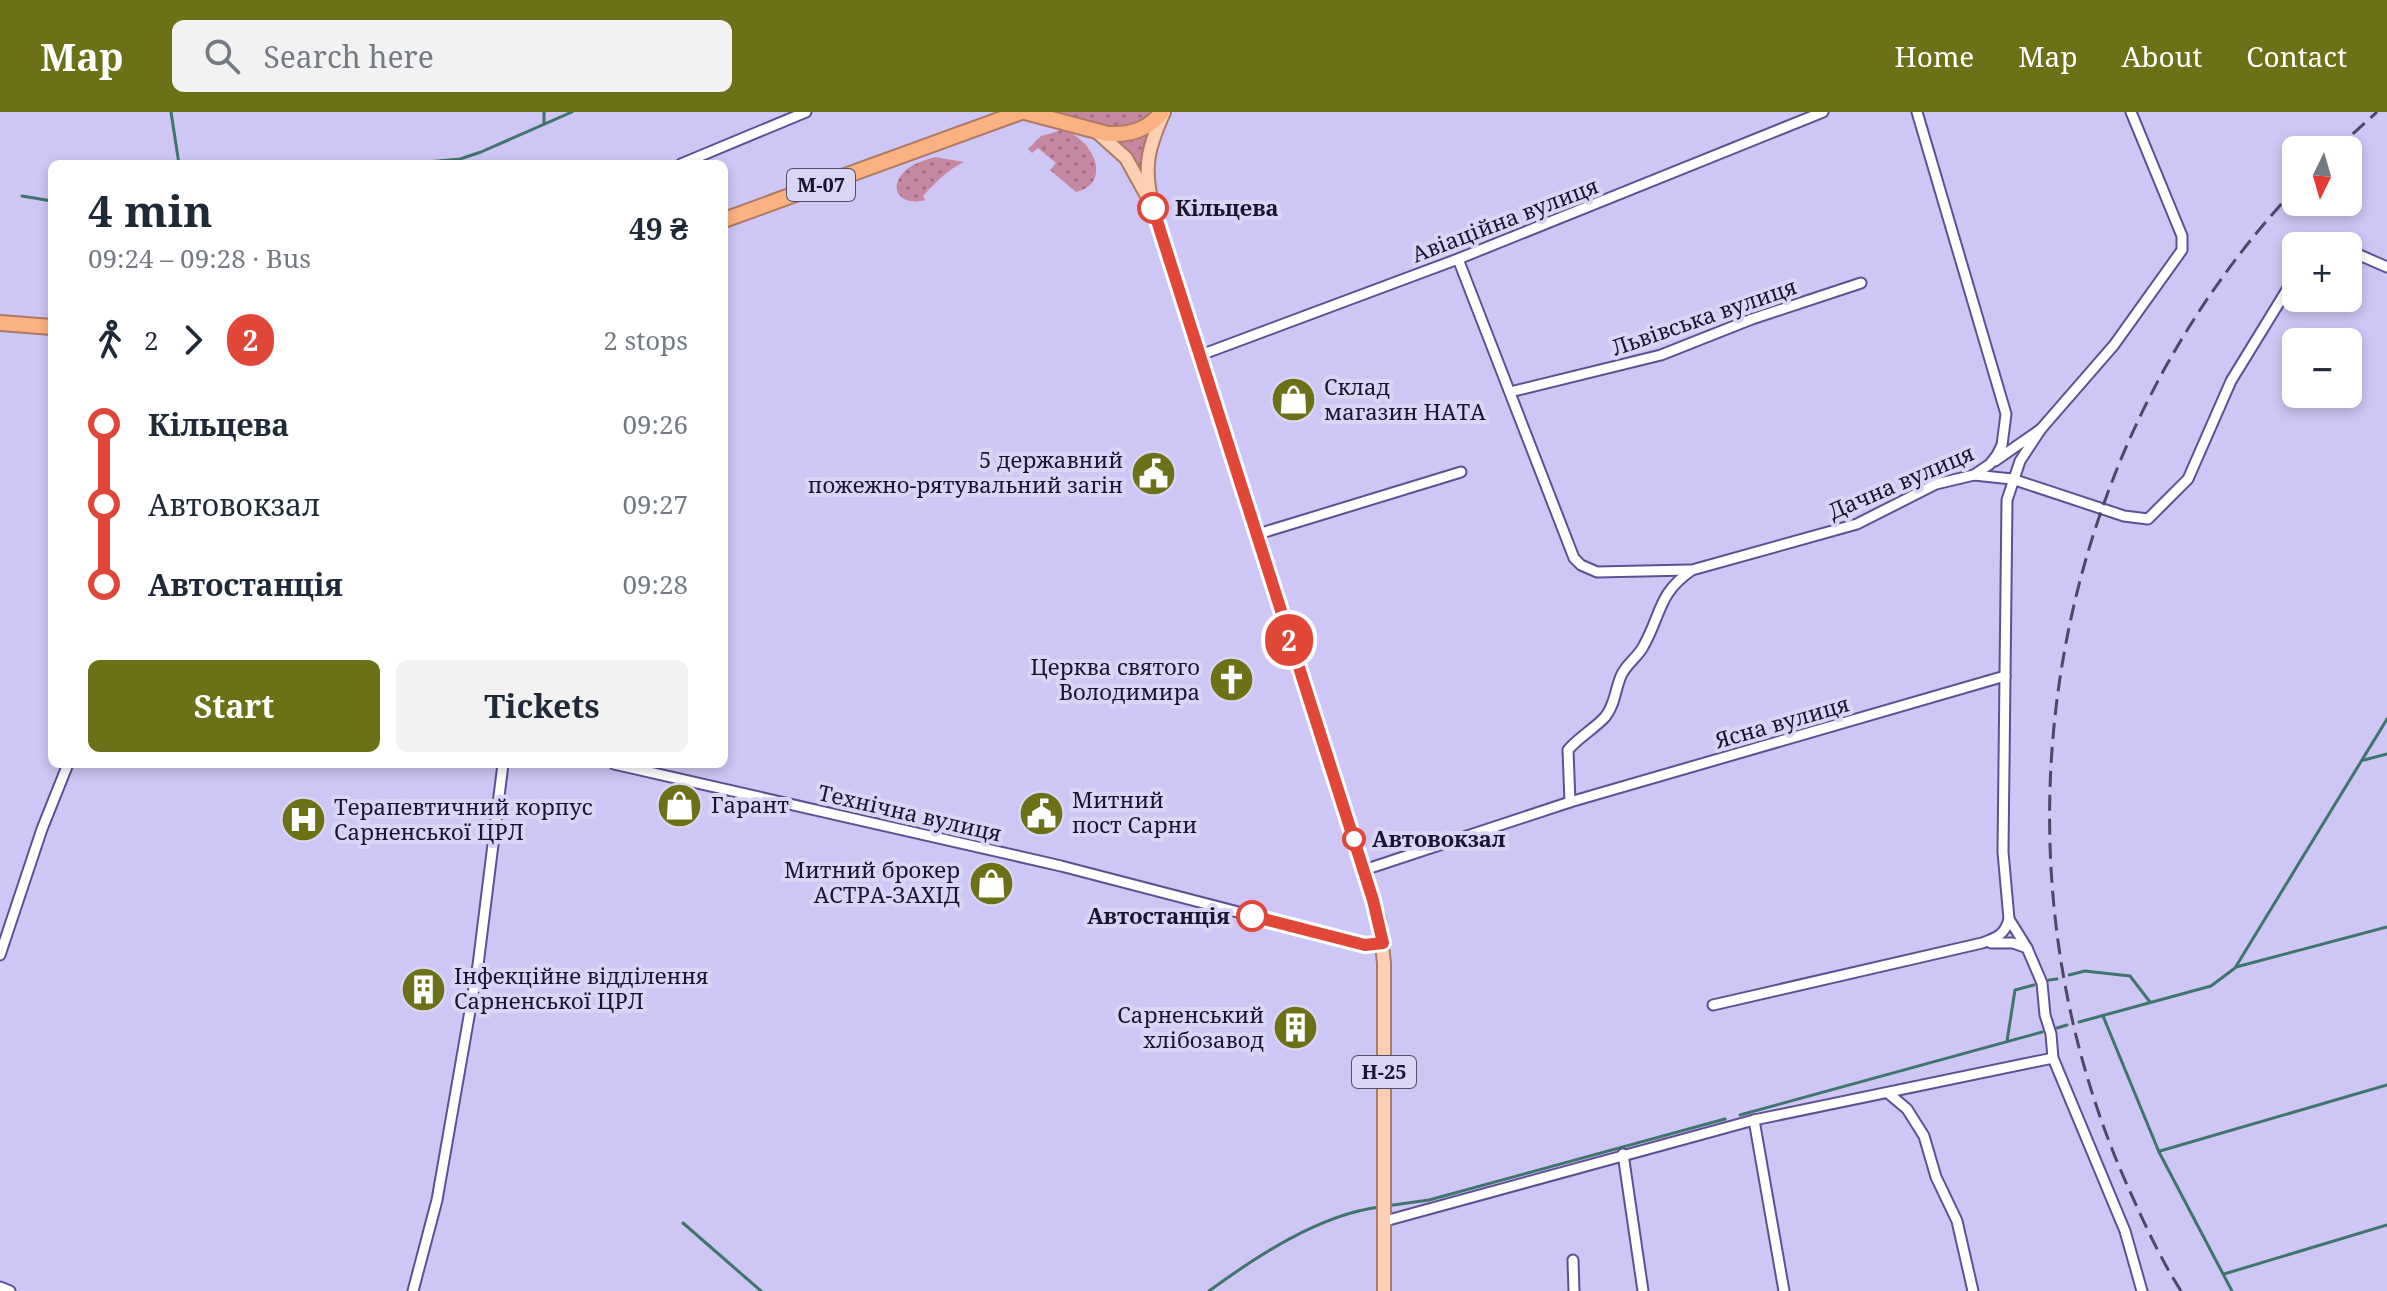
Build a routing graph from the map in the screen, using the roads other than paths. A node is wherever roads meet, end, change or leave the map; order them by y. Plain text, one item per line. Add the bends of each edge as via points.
1 (806, 112) edge
2 (1023, 112) edge
3 (1070, 112) edge
4 (1163, 112) edge
5 (1823, 112) edge
6 (1917, 112) edge
7 (2131, 112) edge
8 (1092, 129) junction
9 (691, 160) edge
10 (1153, 208) junction
11 (728, 219) edge
12 (2362, 256) edge
13 (1458, 259) junction
14 (2387, 267) edge
15 (1861, 283) dead end
16 (2282, 298) edge
17 (0, 323) edge
18 (48, 327) edge
19 (1198, 356) junction
20 (1510, 392) junction
21 (2041, 429) junction
22 (1990, 464) junction
23 (1461, 472) dead end
24 (1974, 475) junction
25 (2012, 479) junction
26 (1255, 535) junction
27 (1692, 570) junction
28 (2005, 676) junction
29 (66, 768) edge
30 (502, 768) edge
31 (632, 768) edge
32 (1570, 802) junction
33 (1364, 870) junction
34 (2009, 919) junction
35 (1383, 943) junction
36 (1982, 943) junction
37 (2027, 948) junction
38 (0, 955) edge
39 (1713, 1005) dead end
40 (2053, 1058) junction
41 (1888, 1093) junction
42 (1754, 1120) junction
43 (1623, 1154) junction
44 (1385, 1212) junction
45 (1573, 1260) dead end
46 (0, 1287) edge
47 (10, 1291) edge
48 (413, 1291) edge
49 (1384, 1291) edge
50 (1574, 1291) edge
51 (1643, 1291) edge
52 (1784, 1291) edge
53 (1973, 1291) edge
54 (2142, 1291) edge

1 - 9 street
2 - 8 highway, М-07
2 - 11 highway, М-07
3 - 8 highway, Н-25
4 - 8 highway, М-07 via 1133,132
4 - 10 main road, Н-25 via 1146,165
5 - 13 street, Авіаційна вулиця
6 - 22 street, Дачна вулиця via 2006,414 2002,445
7 - 21 street via 2182,236 2182,250 2114,345
8 - 10 main road, Н-25 via 1126,158
10 - 19 main road, Н-25
12 - 14 street
13 - 19 street, Авіаційна вулиця
13 - 20 street
15 - 20 street, Львівська вулиця via 1661,355
16 - 25 street via 2231,381 2188,479 2148,519
17 - 18 highway
19 - 26 main road, Н-25
20 - 27 street via 1581,565 1597,572
21 - 22 street
21 - 25 street
22 - 24 street, Дачна вулиця
23 - 26 street
24 - 25 street
24 - 27 street, Дачна вулиця via 1936,484 1857,524
25 - 28 street via 2007,500
26 - 33 main road, Н-25
27 - 32 street, Дачна вулиця via 1674,582 1662,600 1606,716 1568,750
28 - 32 street, Ясна вулиця
28 - 34 street via 2003,852
29 - 38 street
30 - 48 street via 475,981 437,1200
31 - 35 street, Технічна вулиця via 1061,866 1365,945
32 - 33 street, Ясна вулиця
33 - 35 main road, Н-25
34 - 36 street via 2003,934
34 - 37 street
35 - 44 main road, Н-25
36 - 37 street
36 - 39 street
37 - 40 street via 2042,983
40 - 41 street
40 - 54 street via 2125,1231
41 - 42 street
41 - 53 street via 1907,1109 1924,1136 1957,1221
42 - 43 street
42 - 52 street
43 - 44 street
43 - 51 street
44 - 49 main road, Н-25
45 - 50 street
46 - 47 street

